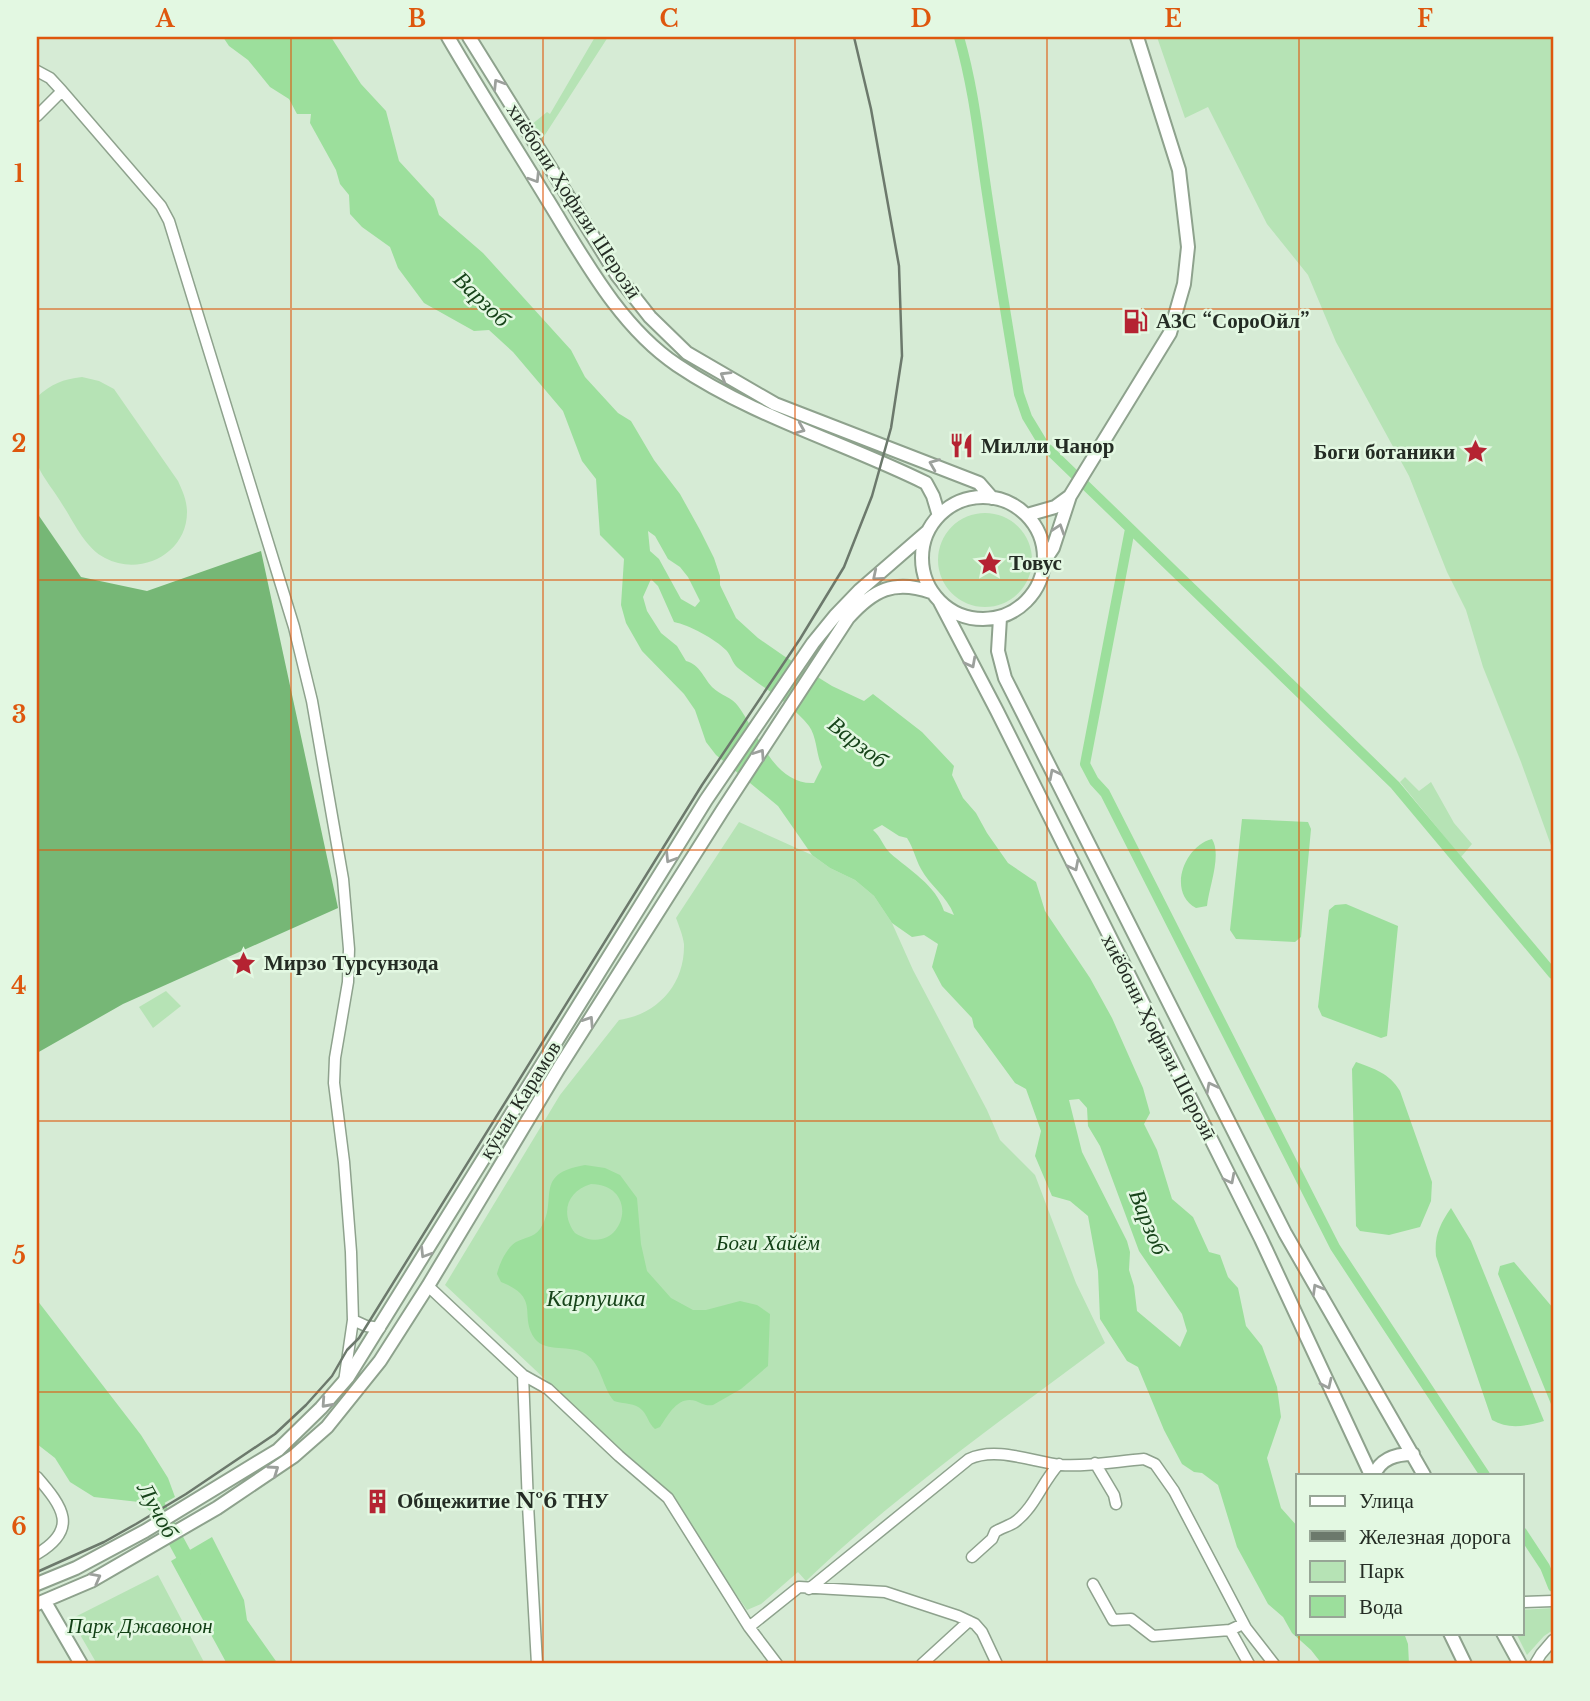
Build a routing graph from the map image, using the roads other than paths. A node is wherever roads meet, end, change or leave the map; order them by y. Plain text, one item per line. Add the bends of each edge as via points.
1 (448, 37) edge
2 (469, 37) edge
3 (1137, 37) edge
4 (37, 71) edge
5 (62, 91) junction
6 (37, 116) edge
7 (594, 238) junction
8 (578, 248) junction
9 (1070, 496) junction
10 (992, 498) junction
11 (1027, 515) junction
12 (939, 516) junction
13 (928, 531) junction
14 (1045, 560) junction
15 (935, 597) junction
16 (1000, 618) junction
17 (461, 1195) junction
18 (476, 1205) junction
19 (428, 1286) junction
20 (353, 1320) junction
21 (380, 1328) junction
22 (523, 1375) junction
23 (344, 1383) junction
24 (1413, 1454) junction
25 (1095, 1463) junction
26 (1059, 1464) junction
27 (1373, 1474) edge
28 (1374, 1474) edge
29 (1423, 1474) edge
30 (37, 1477) edge
31 (1116, 1504) dead end
32 (37, 1553) edge
33 (972, 1557) dead end
34 (37, 1584) edge
35 (1093, 1584) dead end
36 (809, 1589) junction
37 (1553, 1601) edge
38 (1524, 1602) edge
39 (41, 1603) edge
40 (969, 1622) junction
41 (1243, 1624) junction
42 (749, 1627) junction
43 (1230, 1630) junction
44 (1450, 1634) edge
45 (1504, 1634) edge
46 (1553, 1640) edge
47 (81, 1664) edge
48 (537, 1664) edge
49 (777, 1664) edge
50 (922, 1664) edge
51 (997, 1664) edge
52 (1249, 1664) edge
53 (1274, 1664) edge
54 (1465, 1664) edge
55 (1520, 1664) edge
56 (1535, 1664) edge

1 -> 8 main road, хиёбони Ҳофизи Шерозӣ
7 -> 2 main road, хиёбони Ҳофизи Шерозӣ
3 - 9 main road via 1179,170 1188,247 1184,284 1170,332
4 - 5 street
5 - 6 street
5 - 20 street via 169,221 284,592 312,701 343,879 349,948 334,1083 344,1162
7 - 8 main road
10 -> 7 main road, хиёбони Ҳофизи Шерозӣ via 979,483 775,404 687,353 650,317
8 -> 12 main road, хиёбони Ҳофизи Шерозӣ via 638,330 674,363 724,394 926,483
9 - 11 main road via 1055,507
14 -> 9 main road via 1054,548
10 - 11 main road, хиёбони Ҳофизи Шерозӣ
10 - 12 main road, хиёбони Ҳофизи Шерозӣ via 969,499
11 - 14 main road via 1040,536
12 - 13 main road, хиёбони Ҳофизи Шерозӣ
13 - 15 main road, хиёбони Ҳофизи Шерозӣ via 922,551 923,572
13 -> 17 main road, кӯчаи Карамов via 860,590 813,643 706,800
14 - 16 main road via 1039,584 1027,602
15 - 16 main road via 968,618
18 -> 15 main road, кӯчаи Карамов via 848,618 876,592 899,586
15 -> 27 main road, хиёбони Ҳофизи Шерозӣ via 997,711 1255,1227
24 -> 16 main road, хиёбони Ҳофизи Шерозӣ via 1285,1233 1006,678 998,651
17 - 18 main road
17 -> 21 main road, кӯчаи Карамов
18 - 19 main road, кӯчаи Карамов
19 - 22 street
39 -> 19 main road, кӯчаи Карамов via 153,1546 294,1456 327,1427 380,1361
20 - 21 street
20 - 23 street
21 - 23 main road, кӯчаи Карамов
22 - 42 street via 548,1389 668,1498
22 - 48 street
23 -> 34 main road, кӯчаи Карамов via 278,1450 145,1531
24 - 28 main road via 1386,1459
24 - 29 main road, хиёбони Ҳофизи Шерозӣ
25 - 26 street
25 - 31 street
25 - 41 street via 1144,1459 1155,1464 1184,1508
26 - 33 street via 1013,1524 995,1532
26 - 36 street via 984,1454 969,1459
30 - 32 street via 56,1499 64,1518 62,1533
35 - 43 street via 1113,1620 1131,1619 1153,1636
36 - 40 street via 885,1591
36 - 42 street via 799,1587
37 - 38 street
39 - 47 main road
40 - 50 street
40 - 51 street via 982,1632
41 - 43 street
41 - 53 street
42 - 49 street
43 - 52 street
44 - 54 main road
45 - 55 main road
46 - 56 street

